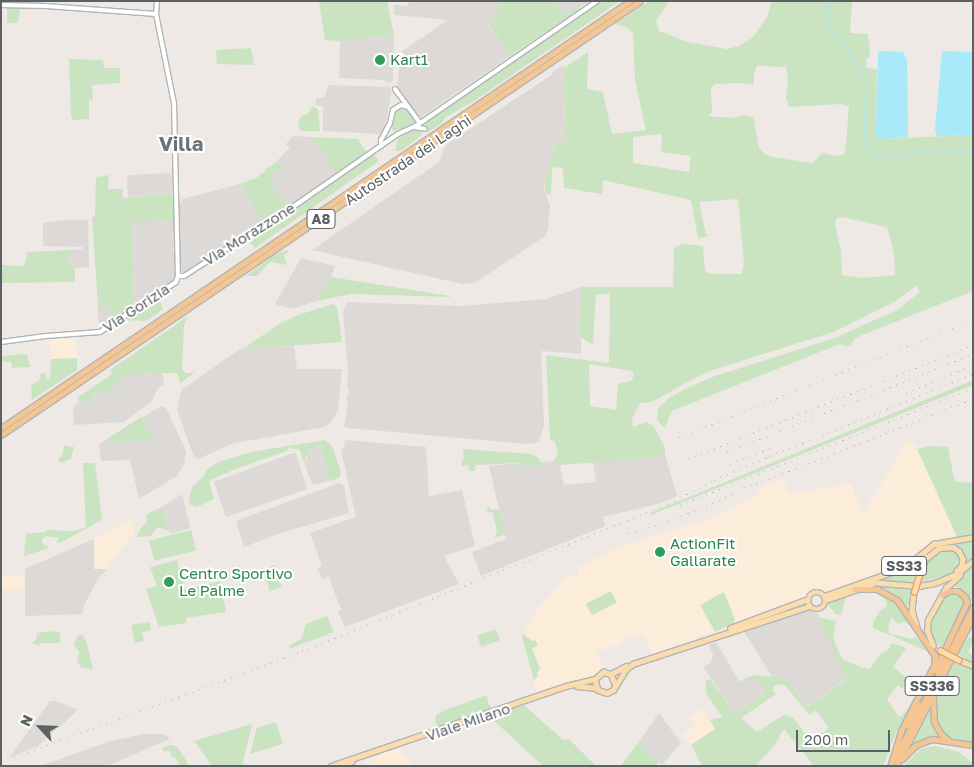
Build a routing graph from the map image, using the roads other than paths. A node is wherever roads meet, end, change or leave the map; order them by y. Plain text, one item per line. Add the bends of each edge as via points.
1 (157, 1) edge
2 (598, 1) edge
3 (630, 1) edge
4 (640, 1) edge
5 (1, 5) edge
6 (156, 14) junction
7 (395, 89) dead end
8 (408, 107) junction
9 (430, 116) junction
10 (416, 117) junction
11 (390, 123) junction
12 (420, 123) junction
13 (415, 126) junction
14 (425, 129) dead end
15 (398, 134) junction
16 (381, 146) junction
17 (178, 276) junction
18 (1, 342) edge
19 (1, 428) edge
20 (1, 435) edge
21 (973, 538) edge
22 (951, 541) junction
23 (924, 559) junction
24 (973, 561) edge
25 (967, 567) junction
26 (950, 578) junction
27 (854, 588) junction
28 (942, 595) junction
29 (825, 598) junction
30 (808, 599) junction
31 (809, 606) junction
32 (973, 607) edge
33 (973, 616) edge
34 (933, 646) junction
35 (973, 666) edge
36 (611, 674) junction
37 (596, 679) junction
38 (615, 684) junction
39 (596, 688) junction
40 (933, 693) junction
41 (954, 743) junction
42 (973, 746) edge
43 (892, 757) junction
44 (330, 766) edge
45 (341, 766) edge
46 (890, 766) edge
47 (897, 766) edge

1 - 6 street
2 - 9 street, Via Morazzone
3 - 19 highway, Autostrada dei Laghi / A8
4 - 20 highway, Autostrada dei Laghi / A8
5 - 6 street
6 - 17 street via 174,103
7 - 8 street
8 - 10 street
8 - 11 street via 401,105 392,110
9 - 10 street
9 - 12 street, Via Morazzone
10 - 12 street
11 - 15 street via 392,131
11 - 16 street
12 - 13 street, Via Morazzone
13 - 14 street
13 - 15 street, Via Morazzone
15 - 16 street, Via Morazzone
16 - 17 street, Via Morazzone via 275,218 184,276
17 - 18 street, Via Gorizia via 176,282 100,332
21 - 22 main road, SS33
22 - 23 main road via 937,546
22 - 27 main road, SS33 via 934,544 900,569
23 - 26 main road via 942,547 957,549 962,563
23 - 34 main road, bridge via 912,603 914,620 921,635
24 - 25 main road, SS33
25 - 26 main road, SS33
25 - 28 main road
26 - 27 main road, SS33 via 924,585 882,582
27 - 29 main road
27 - 43 highway via 881,590 897,600 935,656 934,665 901,731
28 - 34 main road via 927,626
28 - 43 highway via 958,590 965,597 966,607
29 - 30 main road via 815,592
29 - 31 main road via 824,606 819,610
30 - 31 main road
30 - 36 main road via 635,661
31 - 38 main road via 626,669
32 - 46 highway, SS336
33 - 40 highway, SS336
34 - 35 main road, bridge
36 - 37 main road via 603,672
36 - 38 main road
37 - 39 main road
37 - 44 main road, Viale Milano via 566,686
38 - 39 main road via 607,693
39 - 45 main road, Viale Milano via 583,685 570,688
40 - 41 highway via 935,725
40 - 47 highway, SS336
41 - 42 highway
41 - 47 highway via 940,739 924,741 909,750
43 - 46 highway

